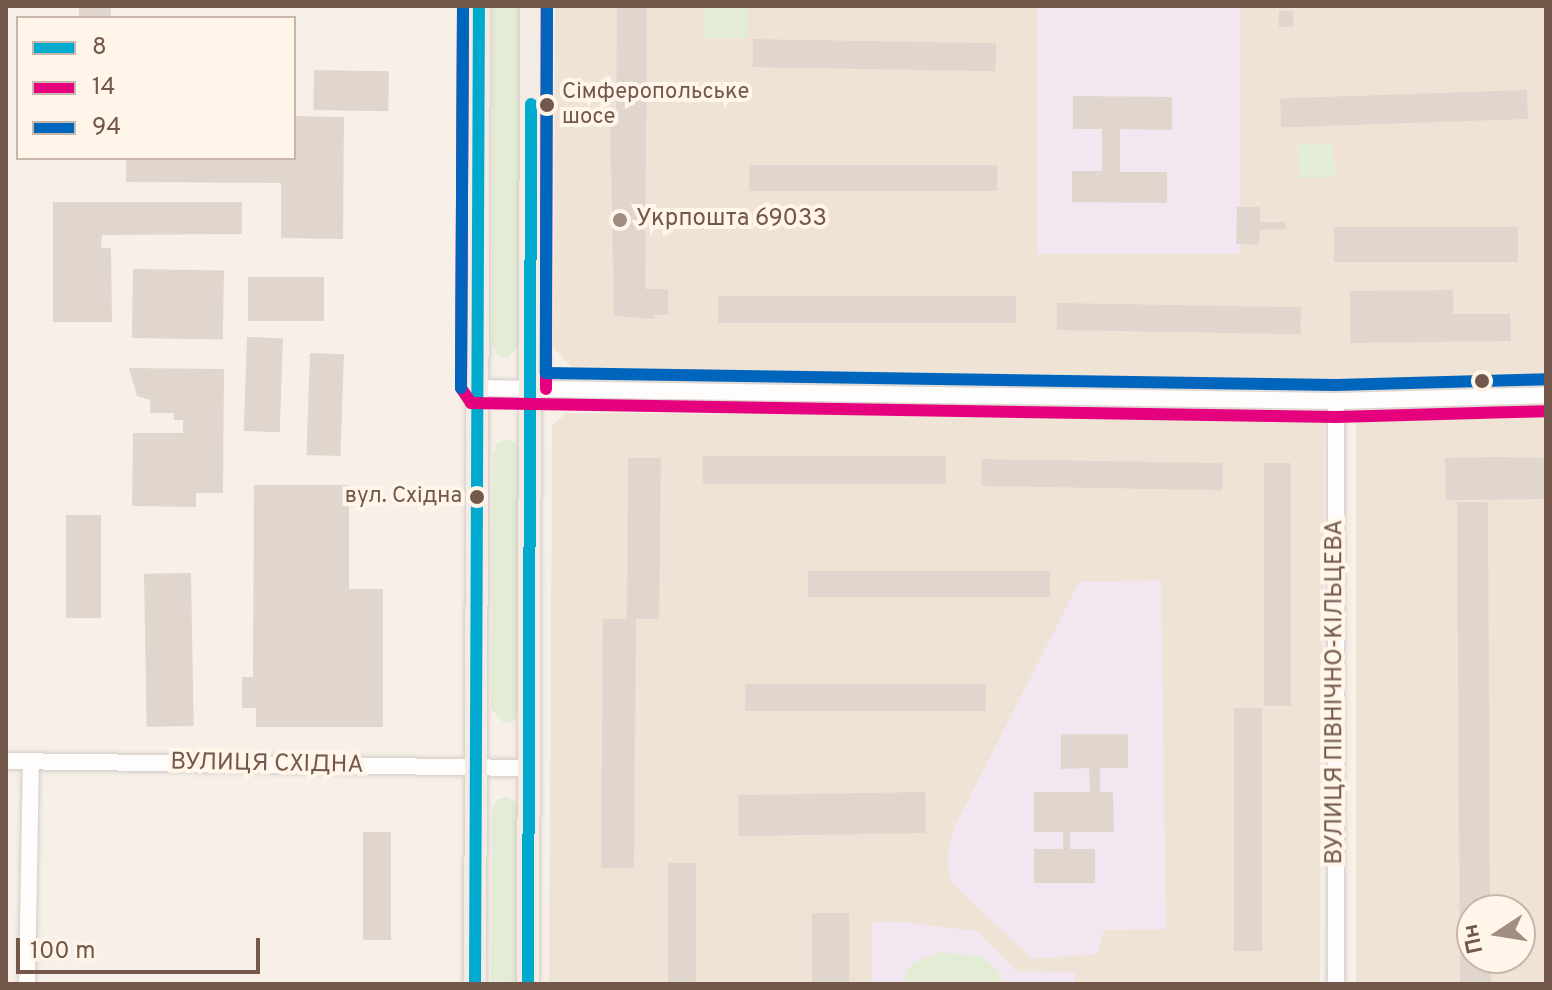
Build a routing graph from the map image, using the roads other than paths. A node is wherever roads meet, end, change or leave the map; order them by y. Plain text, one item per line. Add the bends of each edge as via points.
1 (479, 6) edge
2 (531, 6) edge
3 (477, 388) junction
4 (530, 389) junction
5 (1546, 395) edge
6 (1336, 401) junction
7 (6, 761) edge
8 (31, 761) junction
9 (476, 768) junction
10 (529, 768) junction
11 (27, 984) edge
12 (475, 984) edge
13 (528, 984) edge
14 (1336, 984) edge

1 - 3 main road
2 - 4 main road
3 - 4 street
3 - 9 main road
4 - 6 street
4 - 10 main road
5 - 6 street
6 - 14 street, ВУЛИЦЯ ПІВНІЧНО-КІЛЬЦЕВА
7 - 8 street, ВУЛИЦЯ СХІДНА
8 - 9 street, ВУЛИЦЯ СХІДНА
8 - 11 street
9 - 10 street, ВУЛИЦЯ СХІДНА
9 - 12 main road
10 - 13 main road

